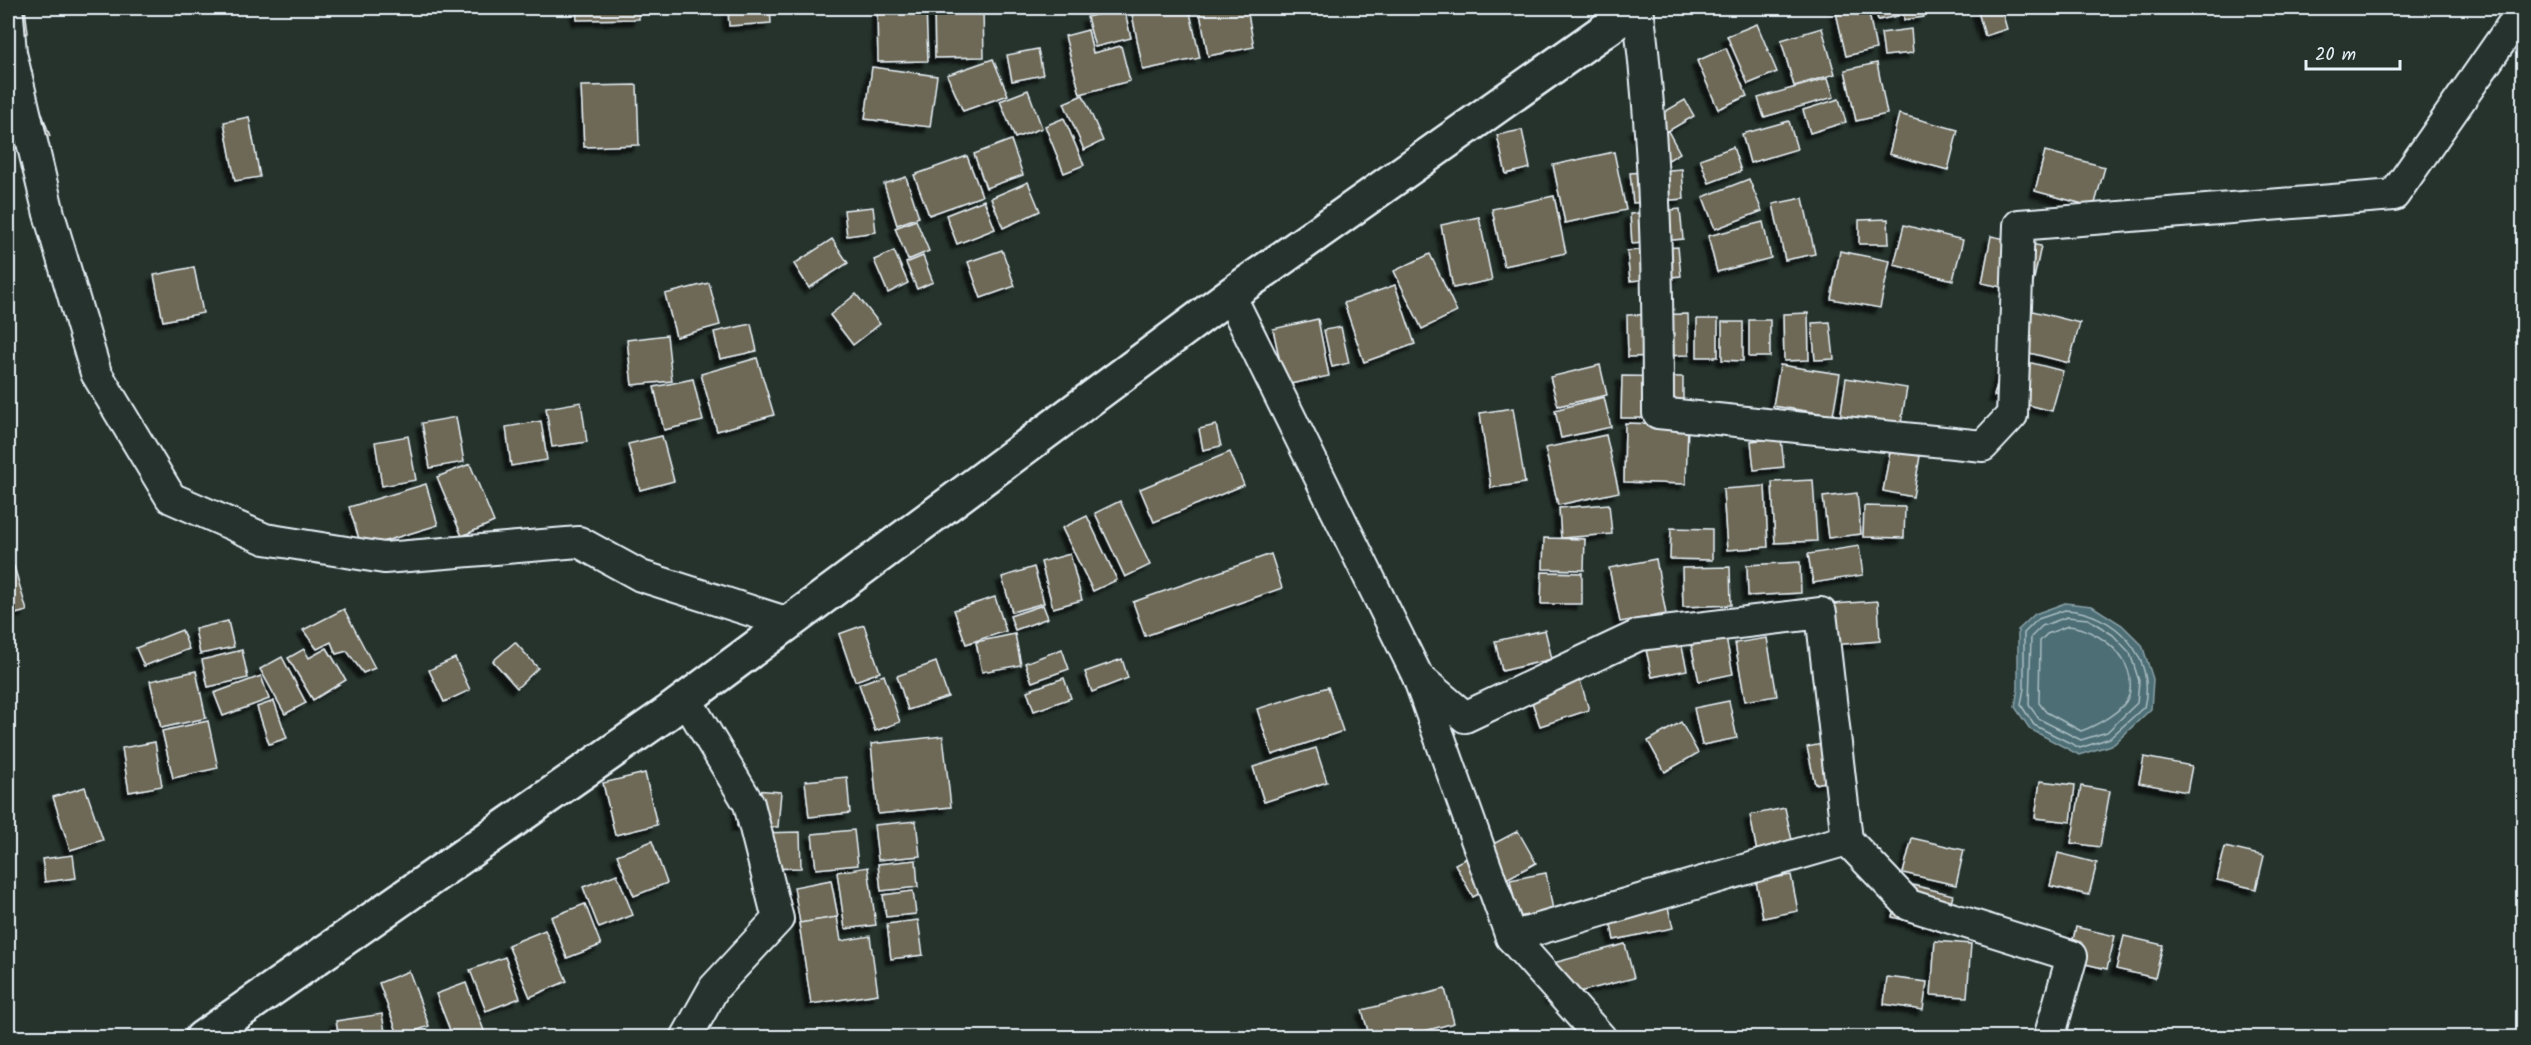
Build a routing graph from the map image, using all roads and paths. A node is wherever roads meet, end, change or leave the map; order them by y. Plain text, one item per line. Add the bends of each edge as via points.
1 (1637, 8) edge
2 (2523, 8) edge
3 (8, 16) edge
4 (1230, 295) junction
5 (789, 623) junction
6 (1418, 677) junction
7 (686, 699) junction
8 (1847, 840) junction
9 (1511, 937) junction
10 (202, 1038) edge
11 (686, 1038) edge
12 (1601, 1038) edge
13 (2049, 1038) edge

1 - 2 street via 1647,76 1658,252 1658,413 1983,446 2012,415 2019,225 2394,195
1 - 4 street
3 - 5 street via 11,53 50,214 96,373 171,498 265,539 384,558 579,542 641,576
4 - 5 street
4 - 6 street
5 - 7 street
6 - 8 street via 1465,717 1639,635 1821,613
6 - 9 street
7 - 10 street
7 - 11 street via 749,804 778,919 714,988
8 - 9 street
8 - 13 street via 1909,905 2072,956
9 - 12 street

